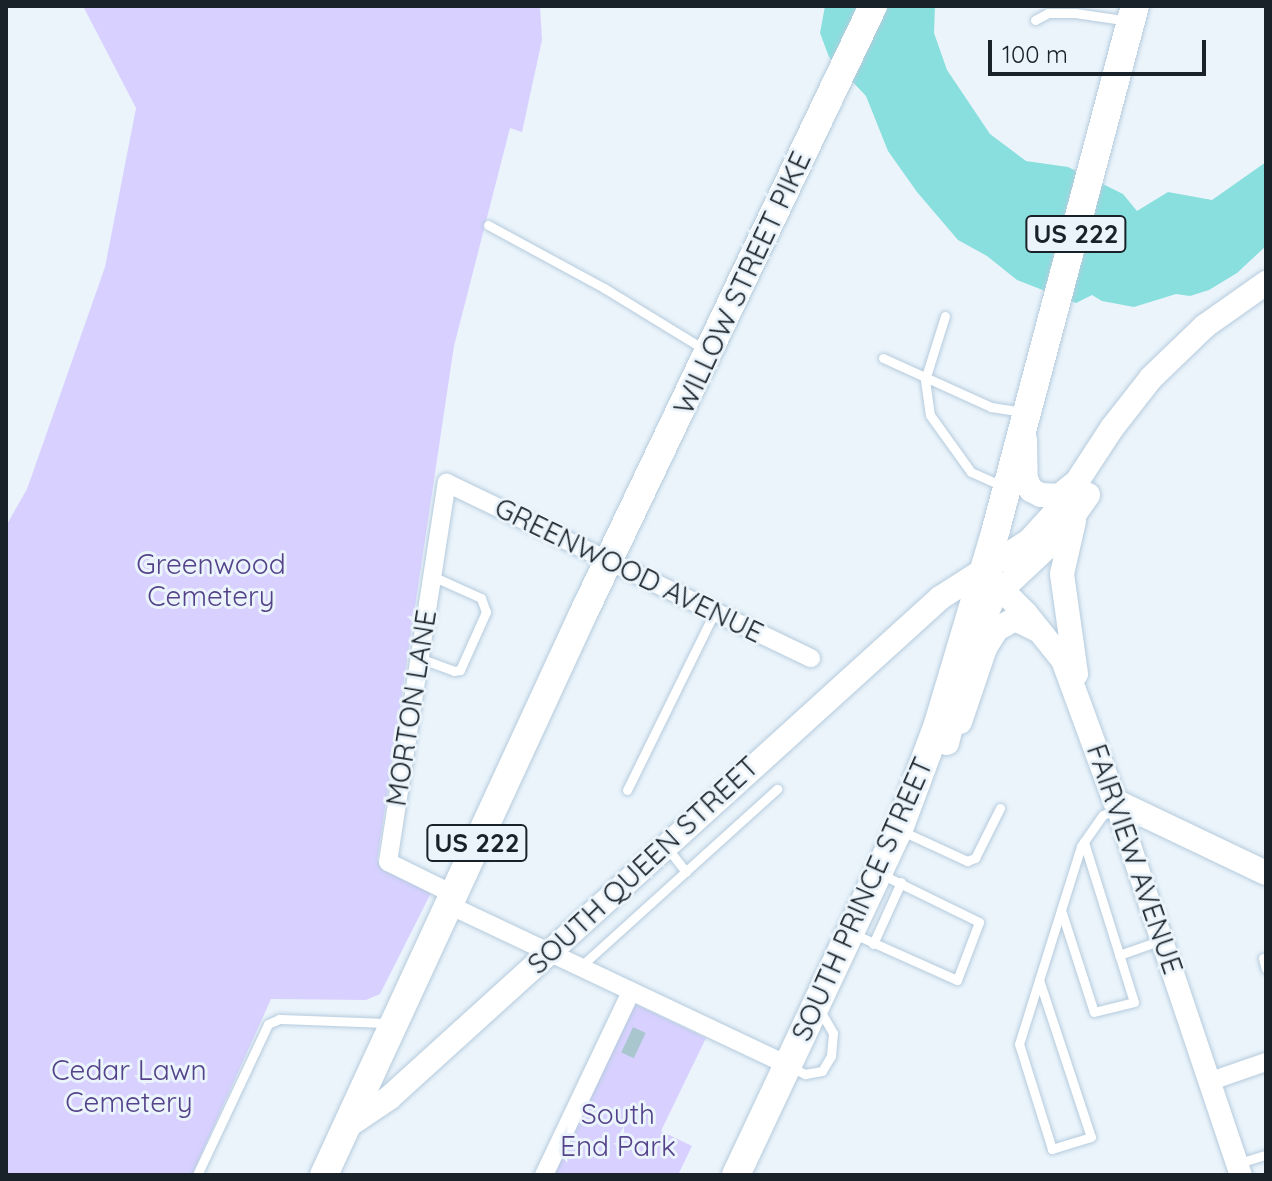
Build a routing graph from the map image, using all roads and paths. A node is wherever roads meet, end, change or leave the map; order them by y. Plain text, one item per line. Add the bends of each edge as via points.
1 (873, 6) edge
2 (1134, 14) edge
3 (1035, 20) dead end
4 (488, 225) dead end
5 (1266, 283) edge
6 (945, 316) dead end
7 (708, 352) junction
8 (883, 358) dead end
9 (925, 380) junction
10 (1129, 408) junction
11 (1026, 413) junction
12 (1078, 480) junction
13 (447, 483) joint
14 (1007, 489) junction
15 (1077, 512) junction
16 (611, 560) junction
17 (432, 576) junction
18 (992, 579) junction
19 (715, 611) junction
20 (1043, 634) junction
21 (418, 658) junction
22 (811, 658) dead end
23 (1079, 696) junction
24 (947, 743) junction
25 (777, 789) dead end
26 (627, 790) dead end
27 (1117, 805) junction
28 (1000, 808) dead end
29 (899, 829) junction
30 (1084, 842) junction
31 (665, 845) junction
32 (686, 872) junction
33 (1266, 873) edge
34 (890, 878) junction
35 (451, 900) junction
36 (1061, 910) junction
37 (862, 938) junction
38 (1162, 940) junction
39 (548, 953) junction
40 (1119, 955) junction
41 (1263, 958) dead end
42 (580, 967) junction
43 (1266, 969) edge
44 (1039, 980) junction
45 (631, 992) junction
46 (394, 1023) junction
47 (1266, 1062) edge
48 (787, 1065) junction
49 (1211, 1081) junction
50 (346, 1127) junction
51 (1266, 1155) edge
52 (1240, 1169) edge
53 (197, 1175) edge
54 (324, 1175) edge
55 (544, 1175) edge
56 (736, 1175) edge

1 - 7 highway, WILLOW STREET PIKE / US 222
2 - 3 lane via 1048,13
2 - 11 highway, US 222
4 - 7 lane
5 - 10 main road via 1185,343
6 - 9 lane
7 - 16 highway, WILLOW STREET PIKE / US 222
8 - 9 lane
9 - 11 lane via 991,407
9 - 14 lane via 930,415 953,449 971,472
10 - 12 main road
10 - 15 main road
11 - 12 main road via 1025,464 1031,490 1059,496
11 - 14 highway, US 222
12 - 18 main road via 1061,506
13 - 16 street, GREENWOOD AVENUE
13 - 17 street, MORTON LANE
14 - 18 highway, US 222
15 - 18 main road via 1060,535
15 - 23 main road via 1062,574
16 - 19 street, GREENWOOD AVENUE
16 - 35 highway, US 222
17 - 21 street, MORTON LANE
17 - 21 lane via 481,598 486,612 460,670
18 - 20 main road, FAIRVIEW AVENUE
18 - 24 main road
18 - 29 highway, SOUTH PRINCE STREET / US 222
18 - 31 main road, SOUTH QUEEN STREET via 940,598
19 - 22 street, GREENWOOD AVENUE
19 - 26 lane
20 - 23 main road, FAIRVIEW AVENUE via 1063,660
20 - 24 main road via 1015,619 997,629 985,648 964,715
21 - 35 street, MORTON LANE via 388,862
23 - 27 main road, FAIRVIEW AVENUE
24 - 29 main road
25 - 32 lane
27 - 30 lane
27 - 33 main road
27 - 38 street, FAIRVIEW AVENUE
28 - 29 lane via 975,858 967,861
29 - 34 highway, SOUTH PRINCE STREET / US 222
30 - 36 lane
30 - 40 lane
31 - 32 lane
31 - 39 main road, SOUTH QUEEN STREET
32 - 42 lane
34 - 37 highway, SOUTH PRINCE STREET / US 222
34 - 37 lane via 979,922 957,980
35 - 39 street
35 - 46 highway, US 222
36 - 40 lane via 1094,1012 1134,1002
36 - 44 lane
37 - 48 highway, SOUTH PRINCE STREET / US 222 via 816,1005
38 - 40 lane
38 - 49 street, FAIRVIEW AVENUE
39 - 42 street
39 - 50 main road, SOUTH QUEEN STREET via 389,1098
41 - 43 lane
42 - 45 street
44 - 44 lane via 1019,1044 1052,1149 1091,1137
45 - 48 street
45 - 55 street
46 - 50 highway, US 222
46 - 53 lane via 279,1019 268,1024
47 - 49 street
48 - 56 highway, SOUTH PRINCE STREET / US 222
49 - 52 street, FAIRVIEW AVENUE
50 - 54 highway, US 222
51 - 52 lane

